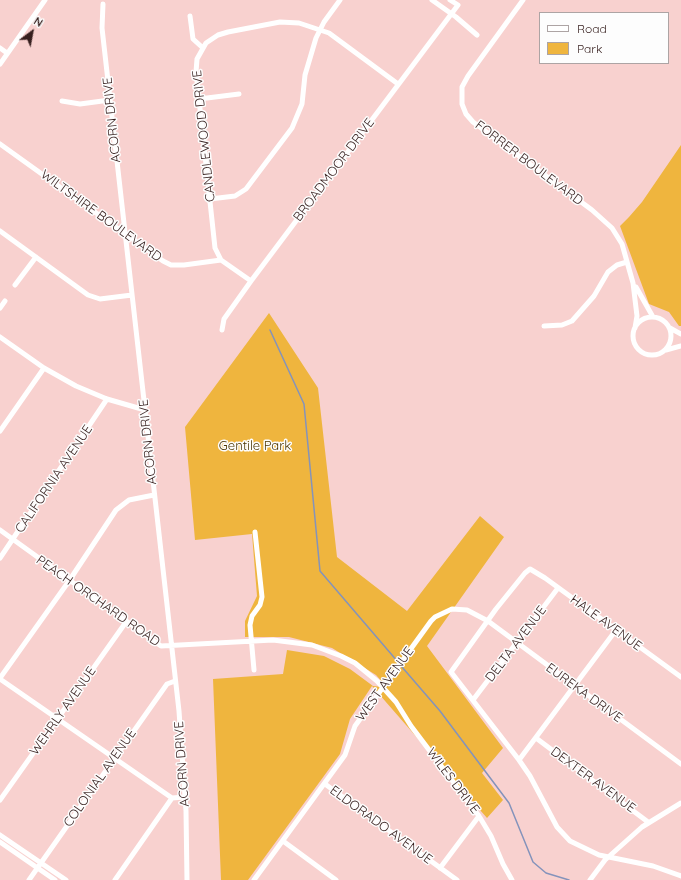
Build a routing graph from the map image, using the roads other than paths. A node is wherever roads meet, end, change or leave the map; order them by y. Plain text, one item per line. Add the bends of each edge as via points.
1 (45, 0) edge
2 (340, 0) edge
3 (432, 0) edge
4 (450, 0) edge
5 (523, 0) edge
6 (103, 4) dead end
7 (451, 13) junction
8 (190, 16) dead end
9 (320, 29) junction
10 (477, 35) dead end
11 (0, 48) edge
12 (203, 48) junction
13 (7, 53) junction
14 (0, 64) edge
15 (398, 84) junction
16 (239, 94) dead end
17 (199, 99) junction
18 (110, 100) junction
19 (62, 101) dead end
20 (0, 144) edge
21 (210, 200) junction
22 (0, 231) edge
23 (125, 234) junction
24 (36, 257) junction
25 (221, 260) junction
26 (627, 262) junction
27 (251, 281) junction
28 (633, 283) junction
29 (16, 285) dead end
30 (132, 295) junction
31 (5, 301) dead end
32 (0, 308) edge
33 (652, 317) junction
34 (544, 326) dead end
35 (635, 328) junction
36 (670, 328) junction
37 (222, 330) dead end
38 (681, 334) edge
39 (0, 337) edge
40 (681, 346) edge
41 (665, 350) junction
42 (44, 368) junction
43 (107, 399) junction
44 (145, 410) junction
45 (0, 431) edge
46 (154, 495) junction
47 (0, 530) edge
48 (255, 532) dead end
49 (13, 540) junction
50 (0, 558) edge
51 (69, 581) junction
52 (558, 588) junction
53 (488, 621) junction
54 (126, 622) junction
55 (616, 630) junction
56 (251, 641) junction
57 (518, 643) junction
58 (171, 646) junction
59 (254, 670) dead end
60 (681, 677) edge
61 (0, 678) edge
62 (175, 681) junction
63 (574, 686) junction
64 (384, 687) junction
65 (473, 700) junction
66 (57, 718) junction
67 (536, 738) junction
68 (115, 757) junction
69 (519, 760) junction
70 (680, 762) edge
71 (325, 784) junction
72 (185, 797) junction
73 (172, 798) junction
74 (0, 800) edge
75 (681, 803) edge
76 (479, 816) junction
77 (648, 822) junction
78 (0, 835) edge
79 (283, 841) junction
80 (0, 842) edge
81 (609, 857) junction
82 (41, 863) junction
83 (38, 868) junction
84 (440, 868) junction
85 (681, 876) edge
86 (29, 880) edge
87 (55, 880) edge
88 (66, 880) edge
89 (115, 880) edge
90 (187, 880) edge
91 (254, 880) edge
92 (336, 880) edge
93 (457, 880) edge
94 (512, 880) edge
95 (590, 880) edge

1 - 13 street
2 - 9 street
3 - 7 street
4 - 7 street via 458,5
5 - 26 street, FORRER BOULEVARD via 468,76 461,93 464,109 473,122 601,216 618,236
6 - 18 street, ACORN DRIVE via 102,28
7 - 10 street
7 - 15 street, BROADMOOR DRIVE
8 - 12 street via 193,39
9 - 12 street via 290,22 270,23 218,36
9 - 15 street
9 - 21 street via 308,61 302,104 292,128 246,189 235,196
11 - 13 street
12 - 17 street, CANDLEWOOD DRIVE via 196,65
13 - 14 street
15 - 27 street, BROADMOOR DRIVE
16 - 17 street
17 - 21 street, CANDLEWOOD DRIVE
18 - 19 street via 80,104
18 - 23 street, ACORN DRIVE
20 - 23 street, WILTSHIRE BOULEVARD
21 - 25 street, CANDLEWOOD DRIVE via 215,250
22 - 24 street
23 - 25 street, WILTSHIRE BOULEVARD via 157,258 172,265 184,266
23 - 30 street, ACORN DRIVE
24 - 29 street
24 - 30 street via 93,297 104,299
25 - 27 street
26 - 28 street, FORRER BOULEVARD
26 - 34 street via 608,272 594,296 572,321 562,325
27 - 37 street, BROADMOOR DRIVE via 224,319
28 - 33 street, FORRER BOULEVARD
28 - 35 street, FORRER BOULEVARD via 637,316
30 - 44 street, ACORN DRIVE
31 - 32 street
33 - 35 street via 645,319
33 - 36 street via 665,322
35 - 41 street, FORRER BOULEVARD via 633,339 642,352 654,355
36 - 38 street
36 - 41 street via 671,341
39 - 42 street
40 - 41 street, FORRER BOULEVARD
42 - 43 street via 76,386
42 - 45 street
43 - 44 street
43 - 49 street, CALIFORNIA AVENUE
44 - 46 street, ACORN DRIVE
46 - 51 street via 129,500 116,510
46 - 58 street, ACORN DRIVE
47 - 49 street, PEACH ORCHARD ROAD
48 - 56 street via 262,597 252,616
49 - 50 street, CALIFORNIA AVENUE
49 - 51 street, PEACH ORCHARD ROAD
51 - 54 street, PEACH ORCHARD ROAD
51 - 61 street
52 - 53 street, HALE AVENUE via 530,569
52 - 55 street, HALE AVENUE
52 - 57 street, DELTA AVENUE
53 - 57 street, EUREKA DRIVE
53 - 64 street, WEST AVENUE via 467,610 452,609 435,617
53 - 65 street via 451,672
54 - 58 street, PEACH ORCHARD ROAD via 158,644
54 - 66 street, WEHRLY AVENUE
55 - 60 street, HALE AVENUE
55 - 63 street
56 - 58 street, PEACH ORCHARD ROAD
56 - 59 street
56 - 64 street, PEACH ORCHARD ROAD via 298,642 328,650 355,663
57 - 63 street, EUREKA DRIVE
57 - 65 street, DELTA AVENUE
58 - 62 street, ACORN DRIVE
61 - 66 street
62 - 68 street, COLONIAL AVENUE via 167,684
62 - 72 street, ACORN DRIVE
63 - 67 street
63 - 70 street, EUREKA DRIVE
64 - 71 street, WEST AVENUE via 355,726 345,755
64 - 76 street, WILES DRIVE
65 - 69 street
66 - 68 street
66 - 74 street, WEHRLY AVENUE
67 - 69 street
67 - 77 street, DEXTER AVENUE
68 - 73 street
68 - 82 street, COLONIAL AVENUE
69 - 81 street via 563,834 578,846
71 - 79 street, WEST AVENUE
71 - 84 street, ELDORADO AVENUE
72 - 73 street
72 - 90 street, ACORN DRIVE
73 - 89 street
75 - 77 street
76 - 84 street
76 - 94 street, WILES DRIVE
77 - 81 street
78 - 82 street
79 - 91 street, WEST AVENUE
79 - 92 street
80 - 83 street
81 - 85 street via 653,866
81 - 95 street
82 - 83 street, COLONIAL AVENUE
82 - 88 street
83 - 86 street, COLONIAL AVENUE
83 - 87 street
84 - 93 street, ELDORADO AVENUE

